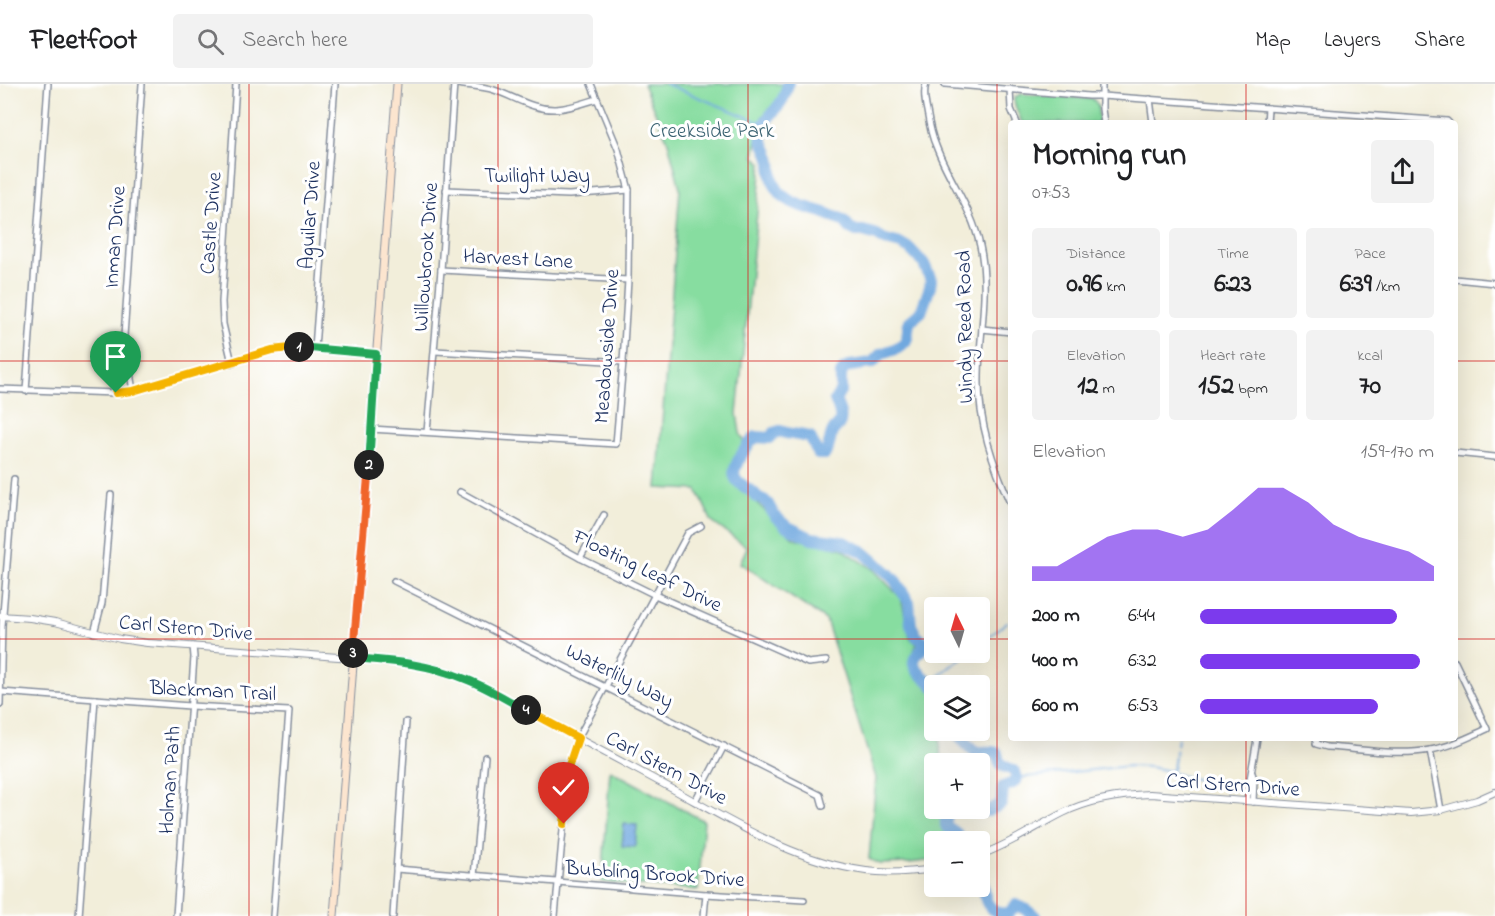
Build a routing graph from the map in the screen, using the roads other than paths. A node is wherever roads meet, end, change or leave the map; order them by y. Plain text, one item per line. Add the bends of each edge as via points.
1 (48, 84) edge
2 (142, 84) edge
3 (236, 84) edge
4 (335, 84) edge
5 (397, 84) edge
6 (456, 84) edge
7 (591, 84) edge
8 (926, 84) edge
9 (945, 84) edge
10 (1102, 84) edge
11 (1010, 89) junction
12 (1102, 96) junction
13 (597, 99) junction
14 (1150, 99) junction
15 (1268, 108) junction
16 (1363, 115) junction
17 (1016, 120) edge
18 (1104, 120) edge
19 (1153, 120) edge
20 (1267, 120) edge
21 (1362, 120) edge
22 (1423, 120) edge
23 (446, 190) junction
24 (629, 190) junction
25 (441, 270) junction
26 (1458, 279) edge
27 (628, 280) junction
28 (1495, 283) edge
29 (982, 329) junction
30 (1008, 332) edge
31 (315, 348) junction
32 (435, 351) junction
33 (376, 354) junction
34 (623, 362) junction
35 (232, 363) junction
36 (0, 389) edge
37 (26, 391) junction
38 (133, 391) junction
39 (371, 429) junction
40 (427, 432) junction
41 (1458, 453) edge
42 (1495, 457) edge
43 (14, 479) dead end
44 (460, 492) dead end
45 (111, 495) dead end
46 (1008, 498) edge
47 (604, 515) dead end
48 (701, 526) dead end
49 (580, 558) junction
50 (394, 581) dead end
51 (655, 595) junction
52 (2, 616) edge
53 (94, 633) junction
54 (193, 645) junction
55 (353, 658) junction
56 (826, 661) dead end
57 (1458, 668) edge
58 (605, 687) junction
59 (1, 692) edge
60 (95, 699) junction
61 (0, 704) edge
62 (190, 706) junction
63 (406, 722) dead end
64 (578, 738) junction
65 (1257, 741) edge
66 (1316, 741) edge
67 (724, 746) junction
68 (1430, 750) junction
69 (485, 757) dead end
70 (1495, 792) edge
71 (695, 801) junction
72 (1250, 802) junction
73 (823, 806) dead end
74 (1441, 810) junction
75 (990, 852) edge
76 (396, 869) junction
77 (924, 870) edge
78 (474, 876) junction
79 (558, 883) junction
80 (706, 894) junction
81 (804, 900) dead end
82 (80, 916) edge
83 (176, 916) edge
84 (273, 916) edge
85 (333, 916) edge
86 (393, 916) edge
87 (555, 916) edge
88 (704, 916) edge

1 - 37 street
2 - 38 street, Inman Drive via 124,336
3 - 35 street, Castle Drive via 222,302
4 - 31 street, Aguilar Drive
5 - 33 main road
6 - 13 street via 484,87 523,103 554,109
6 - 23 street, Willowbrook Drive
7 - 13 street, Meadowside Drive
8 - 29 street, Windy Reed Road via 931,133 968,209 980,244 984,269
9 - 11 street
10 - 12 street
11 - 12 street
11 - 17 street
12 - 14 street
12 - 18 street
13 - 24 street, Meadowside Drive via 618,149
14 - 15 street
14 - 19 street
15 - 16 street
15 - 20 street
16 - 21 street
16 - 22 street
23 - 24 street, Twilight Way via 569,195
23 - 25 street, Willowbrook Drive
24 - 27 street, Meadowside Drive
25 - 27 street, Harvest Lane
25 - 32 street, Willowbrook Drive
26 - 28 street
27 - 34 street, Meadowside Drive
29 - 30 street
29 - 46 street, Windy Reed Road via 980,401 984,426
31 - 33 street
31 - 35 street via 272,350
32 - 34 street
32 - 40 street, Willowbrook Drive
33 - 39 main road
34 - 40 street, Meadowside Drive via 616,444
35 - 38 street
36 - 37 street
37 - 38 street
39 - 40 street, Meadowside Drive
39 - 55 main road
41 - 42 street
43 - 52 street
44 - 49 street, Floating Leaf Drive
45 - 53 street via 102,603
47 - 49 street
48 - 51 street via 688,533
49 - 51 street, Floating Leaf Drive
50 - 58 street, Waterlily Way
51 - 56 street, Floating Leaf Drive via 808,663
51 - 58 street
52 - 53 street, Carl Stern Drive via 55,622
52 - 59 street
53 - 54 street, Carl Stern Drive via 147,643
54 - 55 street, Carl Stern Drive
54 - 62 street, Holman Path
55 - 64 street, Carl Stern Drive via 406,662 470,680
55 - 85 main road
57 - 68 street via 1487,729
58 - 64 street
58 - 67 street, Waterlily Way
59 - 60 street, Blackman Trail
59 - 61 street
60 - 62 street, Blackman Trail
60 - 82 street
62 - 83 street, Holman Path
62 - 84 street, Blackman Trail via 289,711
63 - 76 street
64 - 71 street, Carl Stern Drive
64 - 79 street via 569,765
65 - 72 street via 1249,779
66 - 68 street via 1327,747
67 - 71 street
67 - 73 street, Waterlily Way via 820,795
68 - 74 street
69 - 78 street
70 - 74 street, Carl Stern Drive
71 - 77 street, Carl Stern Drive via 767,839 824,862 878,872
72 - 74 street, Carl Stern Drive via 1411,813
72 - 75 street, Carl Stern Drive via 1150,794 1105,798 1065,812
76 - 78 street, Bubbling Brook Drive
76 - 86 street
78 - 79 street, Bubbling Brook Drive
79 - 80 street, Bubbling Brook Drive
79 - 87 street
80 - 81 street, Bubbling Brook Drive
80 - 88 street

